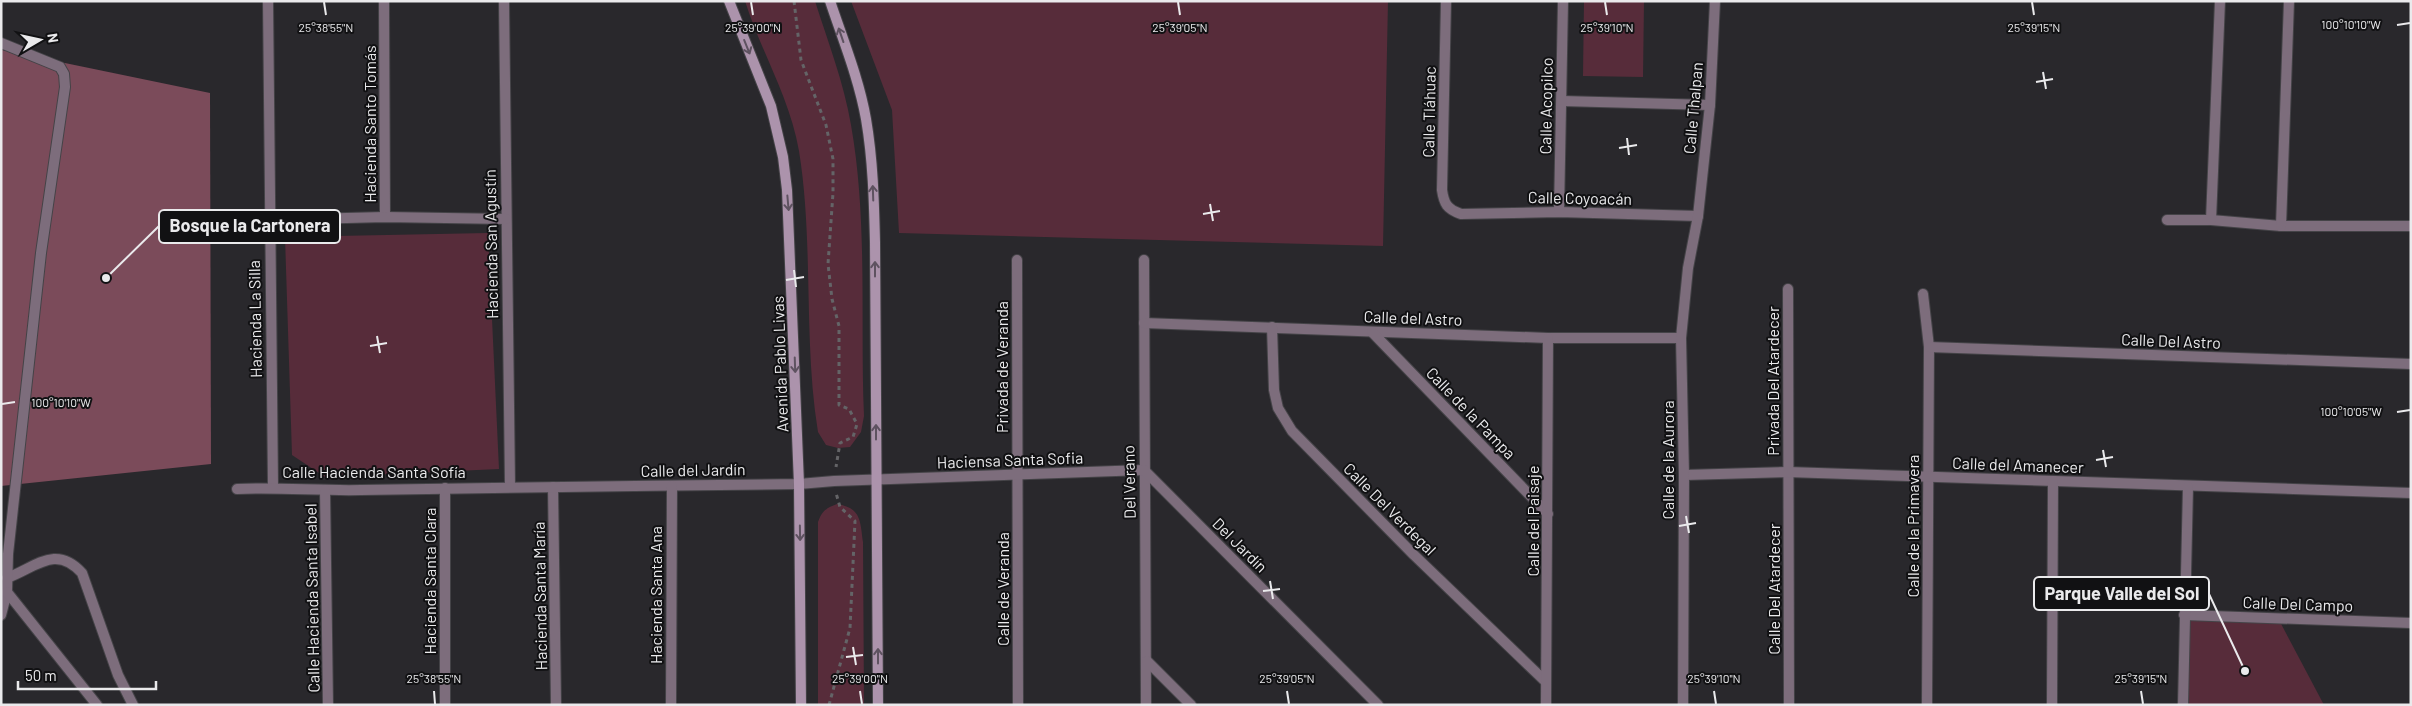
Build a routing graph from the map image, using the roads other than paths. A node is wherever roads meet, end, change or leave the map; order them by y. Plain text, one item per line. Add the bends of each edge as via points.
1 (268, 1) edge
2 (384, 1) edge
3 (504, 1) edge
4 (729, 1) edge
5 (830, 1) edge
6 (1446, 1) edge
7 (1563, 1) edge
8 (1715, 1) edge
9 (2220, 1) edge
10 (2289, 1) edge
11 (1, 43) edge
12 (1562, 101) junction
13 (1710, 105) junction
14 (1559, 212) junction
15 (1461, 214) joint
16 (1698, 216) junction
17 (385, 217) junction
18 (506, 219) junction
19 (269, 220) junction
20 (2167, 220) dead end
21 (2211, 220) junction
22 (2281, 226) junction
23 (2411, 226) edge
24 (1017, 260) dead end
25 (1144, 260) dead end
26 (1788, 289) dead end
27 (1923, 294) dead end
28 (1144, 324) junction
29 (1272, 327) junction
30 (1372, 332) junction
31 (1548, 338) junction
32 (1681, 338) junction
33 (1929, 347) junction
34 (2411, 364) edge
35 (1144, 470) junction
36 (1788, 472) junction
37 (1018, 474) junction
38 (1684, 475) junction
39 (1928, 477) junction
40 (876, 481) junction
41 (2053, 481) junction
42 (799, 484) junction
43 (510, 486) junction
44 (672, 486) junction
45 (273, 487) junction
46 (553, 487) junction
47 (2188, 487) junction
48 (445, 488) junction
49 (237, 489) dead end
50 (326, 490) junction
51 (2411, 493) edge
52 (1548, 514) junction
53 (7, 578) junction
54 (7, 592) junction
55 (1, 615) edge
56 (2184, 615) junction
57 (2411, 623) edge
58 (1147, 661) junction
59 (1546, 682) junction
60 (97, 705) edge
61 (133, 705) edge
62 (328, 705) edge
63 (444, 705) edge
64 (556, 705) edge
65 (671, 705) edge
66 (801, 705) edge
67 (878, 705) edge
68 (1018, 705) edge
69 (1146, 705) edge
70 (1191, 705) edge
71 (1378, 705) edge
72 (1546, 705) edge
73 (1683, 705) edge
74 (1789, 705) edge
75 (1927, 705) edge
76 (2052, 705) edge
77 (2183, 705) edge

1 - 19 street, Hacienda La Silla
2 - 17 street, Hacienda Santo Tomás
3 - 18 street, Hacienda San Agustín
4 -> 42 main road, Avenida Pablo Livas via 771,106 783,158 790,225
40 -> 5 main road via 875,242 870,146 860,93
6 - 15 street, Calle Tláhuac via 1442,190 1444,202 1450,210
7 - 12 street, Calle Acopilco
8 - 13 street, Calle Thalpan
9 - 21 street
10 - 22 street
11 - 53 street via 60,67 64,74 41,253
12 - 13 street
12 - 14 street, Calle Acopilco
13 - 16 street, Calle Thalpan
14 - 15 street, Calle Coyoacán
14 - 16 street, Calle Coyoacán
16 - 32 street, Calle de la Aurora via 1688,268
17 - 18 street
17 - 19 street
18 - 43 street, Hacienda San Agustín
19 - 45 street, Hacienda La Silla
20 - 21 street
21 - 22 street
22 - 23 street
24 - 37 street, Privada de Veranda
25 - 28 street, Del Verano
26 - 36 street, Privada Del Atardecer
27 - 33 street, Calle de la Primavera
28 - 29 street, Calle del Astro
28 - 35 street, Del Verano
29 - 30 street, Calle del Astro
29 - 59 street, Calle Del Verdegal via 1274,390 1278,408 1292,431
30 - 31 street, Calle del Astro
30 - 52 street, Calle de la Pampa
31 - 32 street, Calle del Astro
31 - 52 street, Calle del Paisaje
32 - 38 street, Calle de la Aurora
33 - 34 street, Calle Del Astro
33 - 39 street, Calle de la Primavera
35 - 37 street, Haciensa Santa Sofia
35 - 58 street, Del Verano
35 - 71 street, Del Jardín
36 - 38 street, Calle del Amanecer
36 - 39 street, Calle del Amanecer
36 - 74 street, Calle Del Atardecer
37 - 40 street, Haciensa Santa Sofia
37 - 68 street, Calle de Veranda
38 - 73 street, Calle de la Aurora
39 - 41 street, Calle del Amanecer
39 - 75 street, Calle de la Primavera
40 - 42 street, Calle del Jardín
67 -> 40 main road
41 - 47 street, Calle del Amanecer
41 - 76 street
42 - 44 street, Calle del Jardín
42 -> 66 main road, Avenida Pablo Livas
43 - 46 street, Calle del Jardín
43 - 48 street, Calle Hacienda Santa Sofía
44 - 46 street, Calle del Jardín
44 - 65 street, Hacienda Santa Ana
45 - 49 street, Calle Hacienda Santa Sofía
45 - 50 street, Calle Hacienda Santa Sofía
46 - 64 street, Hacienda Santa María
47 - 51 street, Calle del Amanecer
47 - 56 street
48 - 50 street, Calle Hacienda Santa Sofía
48 - 63 street, Hacienda Santa Clara
50 - 62 street, Calle Hacienda Santa Isabel
52 - 59 street, Calle del Paisaje
53 - 54 street
53 - 61 street via 46,558 72,562 82,572 118,675
54 - 55 street
54 - 60 street
56 - 57 street, Calle Del Campo
56 - 77 street
58 - 69 street, Del Verano
58 - 70 street
59 - 72 street, Calle del Paisaje

